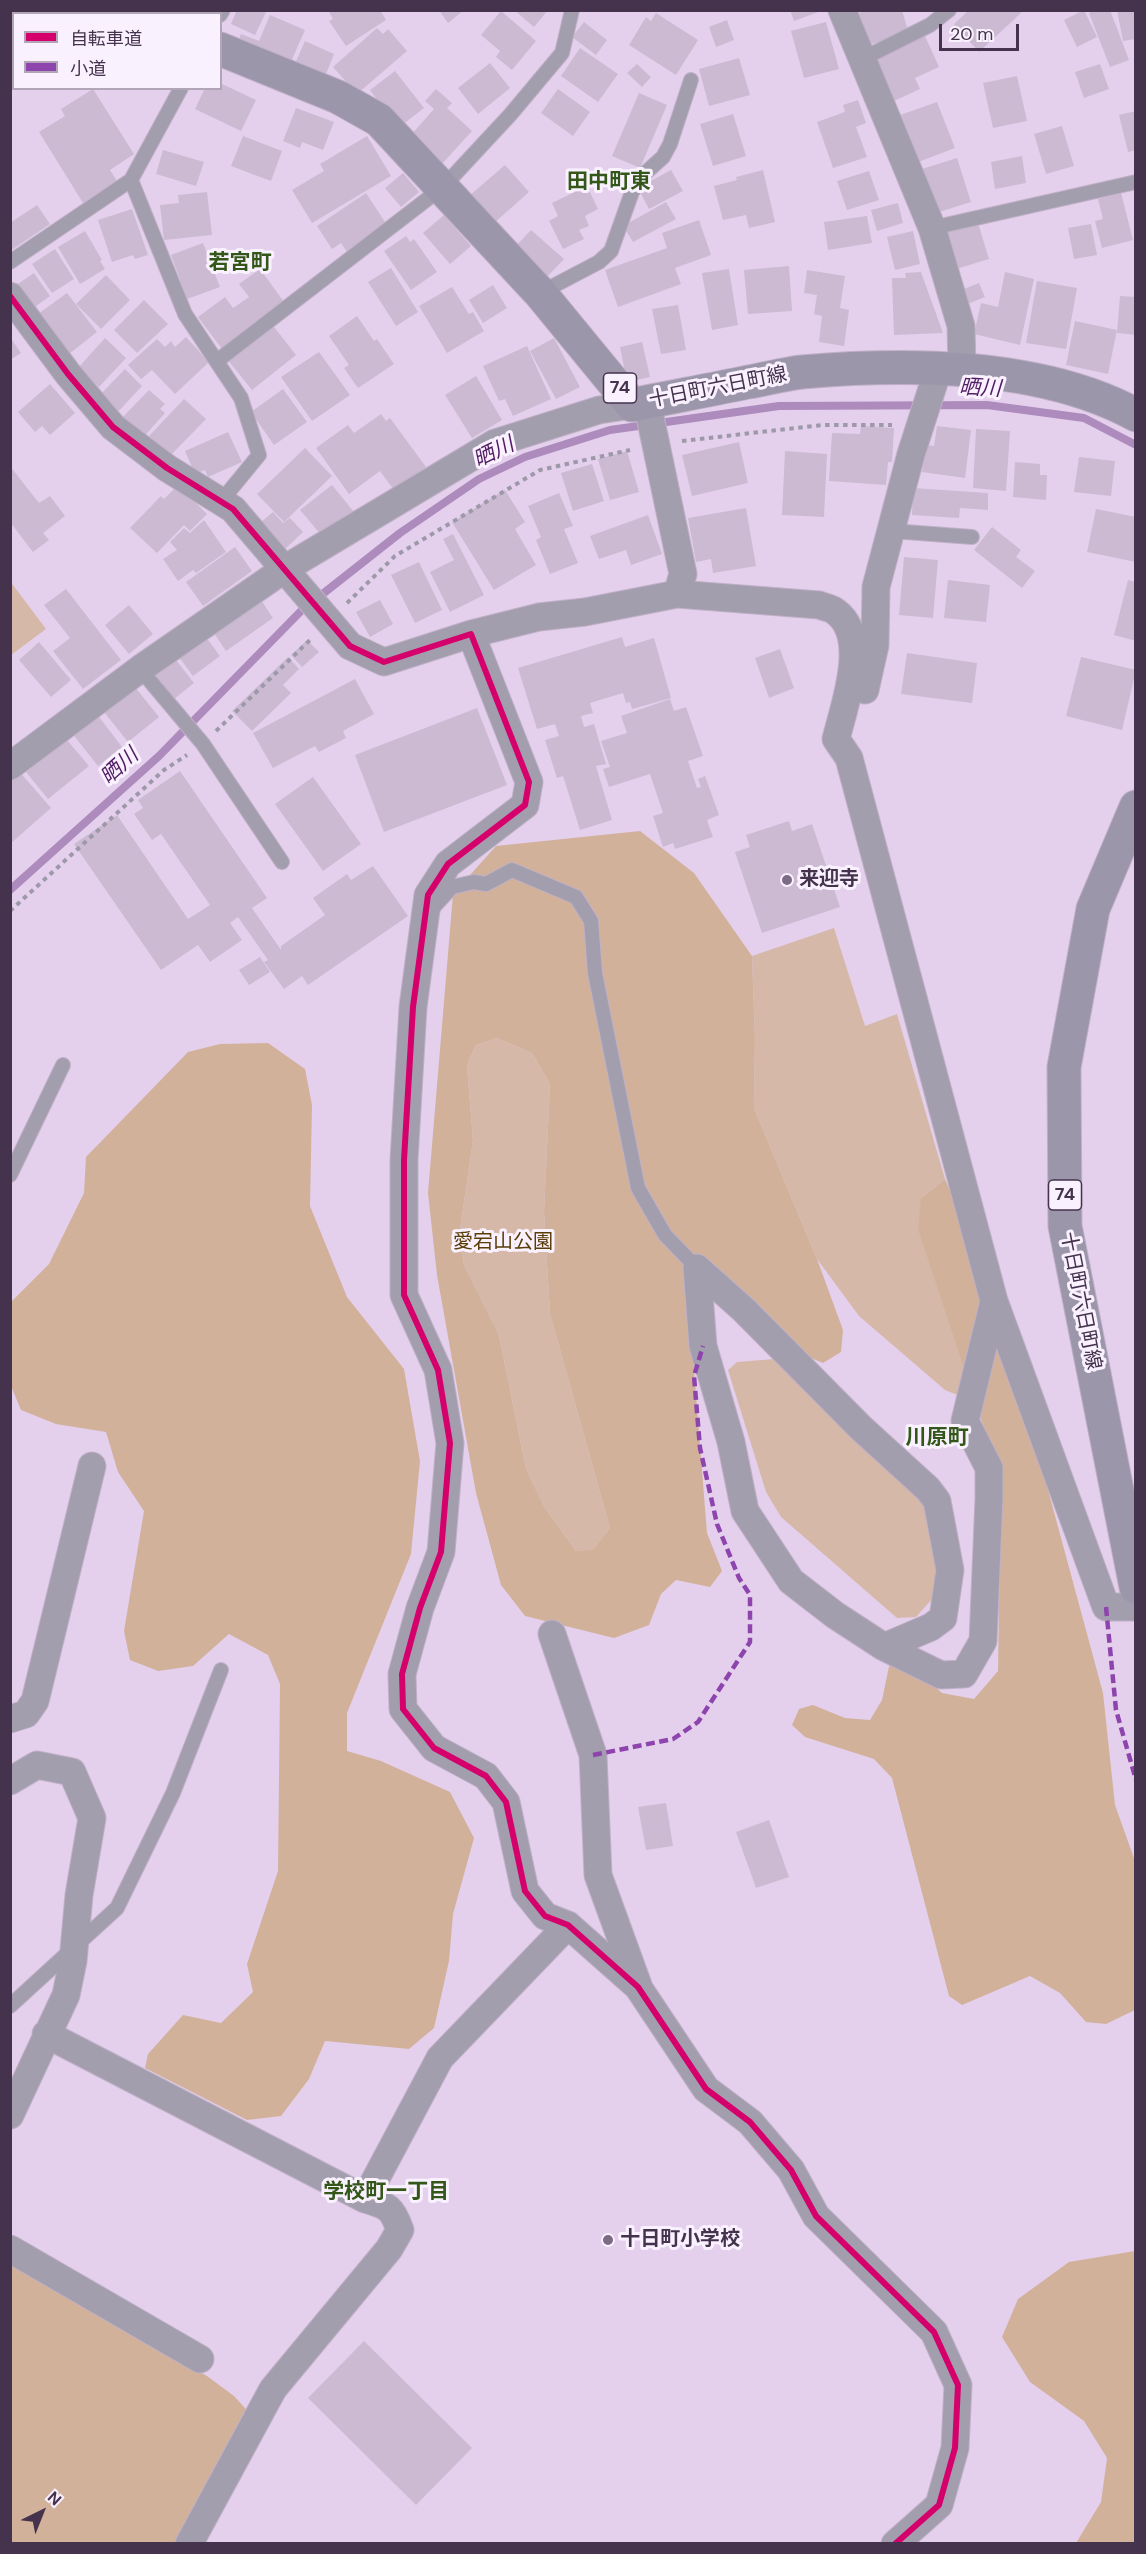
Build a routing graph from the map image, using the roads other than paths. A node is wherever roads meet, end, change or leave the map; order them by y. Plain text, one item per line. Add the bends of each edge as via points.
1 (572, 10) edge
2 (842, 10) edge
3 (949, 10) edge
4 (222, 49) edge
5 (862, 59) junction
6 (691, 80) dead end
7 (180, 90) edge
8 (131, 180) junction
9 (1136, 182) edge
10 (443, 187) junction
11 (932, 228) junction
12 (10, 262) edge
13 (540, 293) junction
14 (10, 296) edge
15 (216, 361) junction
16 (951, 368) junction
17 (639, 403) junction
18 (1136, 415) edge
19 (222, 500) junction
20 (892, 531) junction
21 (972, 537) dead end
22 (293, 577) junction
23 (677, 594) junction
24 (471, 634) junction
25 (140, 669) junction
26 (849, 758) junction
27 (10, 766) edge
28 (1136, 807) edge
29 (282, 862) dead end
30 (426, 915) junction
31 (63, 1065) dead end
32 (10, 1175) edge
33 (697, 1268) junction
34 (994, 1301) junction
35 (92, 1466) dead end
36 (1136, 1587) edge
37 (1136, 1607) edge
38 (552, 1634) dead end
39 (884, 1647) junction
40 (221, 1670) dead end
41 (10, 1719) edge
42 (10, 1781) edge
43 (568, 1925) junction
44 (74, 1948) junction
45 (638, 1987) junction
46 (10, 2006) edge
47 (46, 2034) junction
48 (10, 2115) edge
49 (365, 2199) junction
50 (10, 2249) edge
51 (200, 2360) dead end
52 (189, 2544) edge
53 (895, 2544) edge

1 - 10 lane via 562,53
2 - 5 street
3 - 5 lane via 930,25
4 - 10 main road, 十日町六日町線 / 74 via 338,97 379,120
5 - 11 street
6 - 13 lane via 670,144 632,192 610,251 600,262
7 - 8 lane
8 - 12 lane
8 - 15 lane via 185,314
9 - 11 lane
10 - 13 main road, 十日町六日町線 / 74
10 - 15 lane
11 - 16 street via 961,326
13 - 17 main road, 十日町六日町線 / 74
14 - 19 street via 113,427 167,468
15 - 19 lane via 241,398 259,455
16 - 17 main road, 十日町六日町線 / 74 via 800,372
16 - 18 main road, 十日町六日町線 / 74 via 1046,382 1112,402
16 - 20 street via 920,425
17 - 22 street via 599,410 495,443
17 - 23 street via 656,444 683,574
19 - 22 street
20 - 21 lane
20 - 26 street via 876,587 875,645
22 - 24 street via 350,646 384,662
22 - 25 street
23 - 24 street via 539,617
23 - 26 street via 819,605 836,612 848,628 854,659 836,740
24 - 30 street via 529,782 525,805 448,864 428,895
25 - 27 street
25 - 29 lane via 203,744
26 - 34 street
28 - 36 main road, 十日町六日町線 / 74 via 1092,909 1064,1067 1065,1227
30 - 33 lane via 452,887 474,882 486,884 512,870 576,897 591,921 595,973 638,1188 665,1235
30 - 43 street via 413,1008 404,1295 438,1370 450,1443 441,1552 402,1674 403,1709 434,1748 486,1776 506,1802 525,1891 545,1916
31 - 32 lane
33 - 39 street via 703,1346 745,1511 791,1581
33 - 39 street via 937,1501 950,1570 943,1618 931,1628
34 - 37 street via 1106,1607
34 - 39 street via 965,1421 988,1468 983,1641 964,1674 941,1675
35 - 41 street via 35,1701 26,1714
38 - 45 street via 592,1755 598,1875
40 - 44 lane via 174,1793 117,1908
42 - 44 street via 37,1766 72,1772 92,1818
43 - 45 street
43 - 49 street via 440,2058
44 - 46 lane
44 - 47 street via 66,1995
45 - 53 street via 706,2089 750,2122 791,2170 816,2216 934,2332 958,2385 955,2448 939,2505
47 - 48 street
47 - 49 street
49 - 52 street via 394,2213 400,2230 273,2389
50 - 51 street

